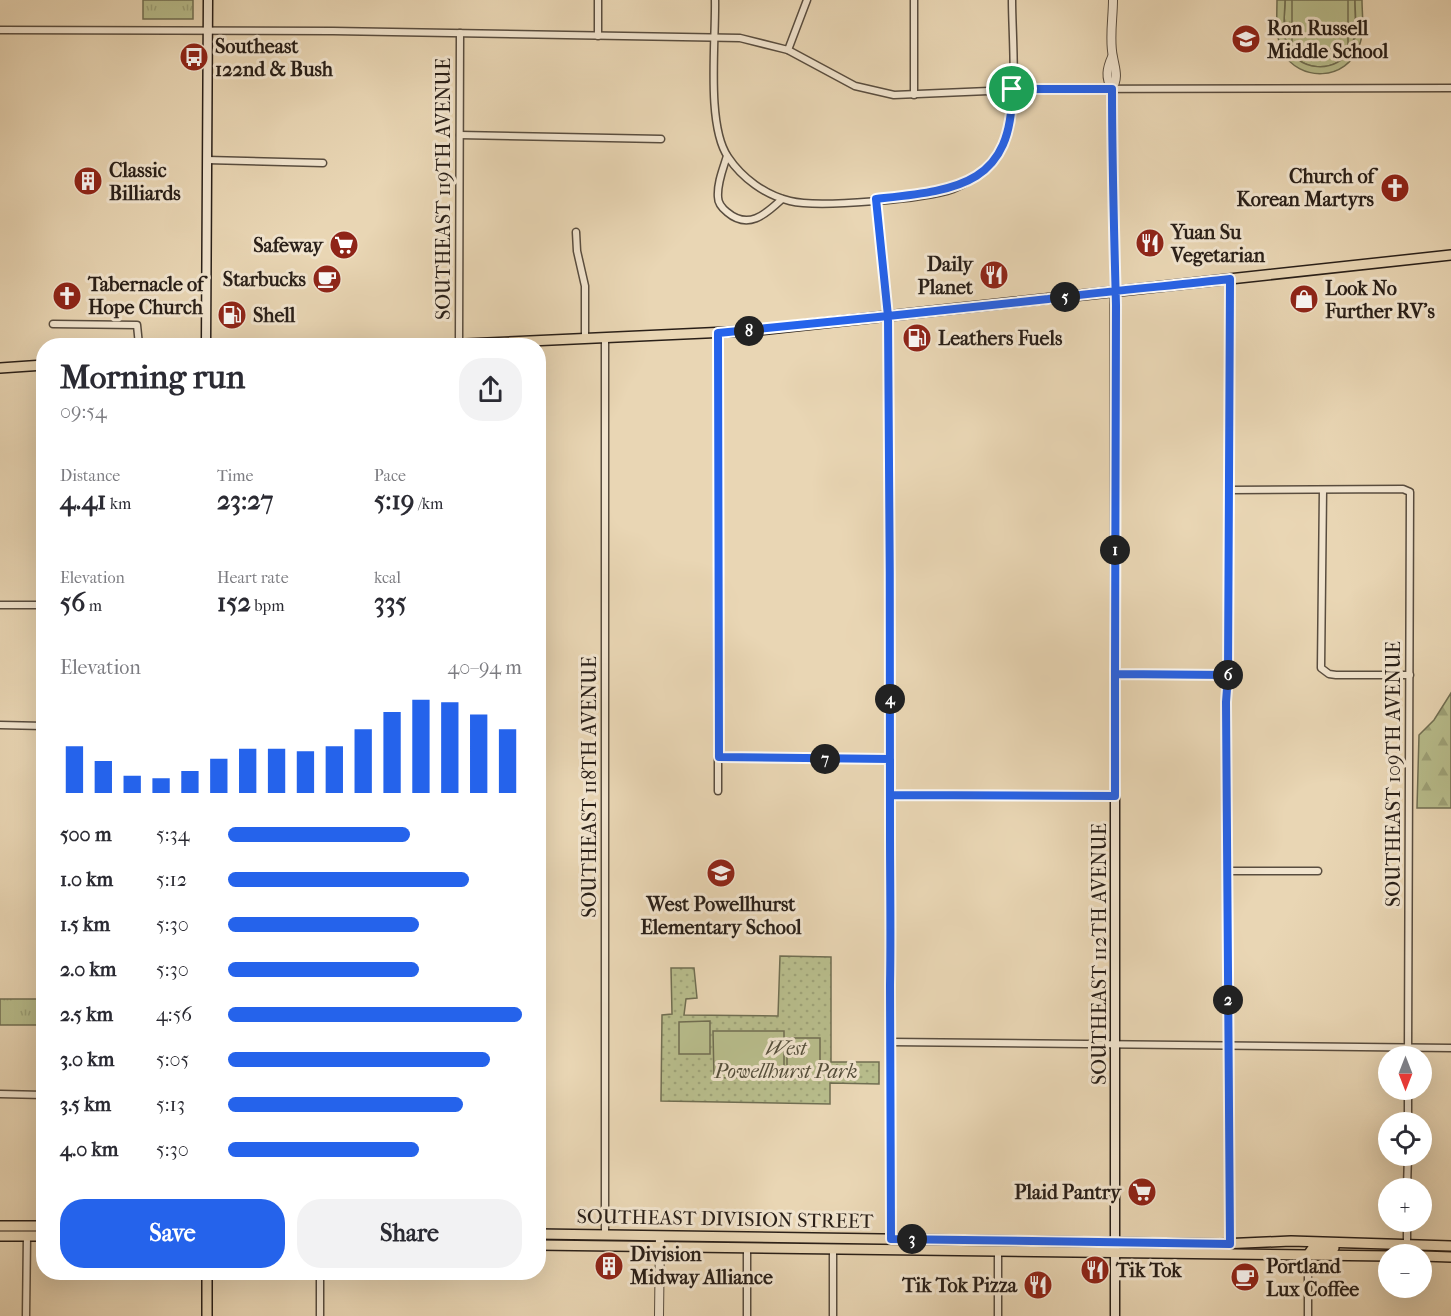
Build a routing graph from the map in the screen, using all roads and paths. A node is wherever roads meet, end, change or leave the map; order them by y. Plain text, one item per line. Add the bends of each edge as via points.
1 (208, 0) edge
2 (598, 0) edge
3 (715, 0) edge
4 (807, 0) edge
5 (914, 0) edge
6 (1012, 0) edge
7 (1113, 0) edge
8 (208, 29) junction
9 (0, 30) edge
10 (460, 33) junction
11 (598, 36) junction
12 (716, 37) junction
13 (788, 51) junction
14 (1451, 88) edge
15 (1012, 89) junction
16 (1112, 89) junction
17 (914, 95) junction
18 (460, 135) junction
19 (661, 139) dead end
20 (727, 156) junction
21 (207, 160) junction
22 (323, 163) dead end
23 (782, 199) junction
24 (876, 199) junction
25 (576, 232) dead end
26 (1451, 255) edge
27 (1230, 279) junction
28 (1115, 292) junction
29 (888, 316) junction
30 (53, 324) dead end
31 (718, 333) junction
32 (138, 338) edge
33 (206, 338) edge
34 (459, 338) edge
35 (585, 339) junction
36 (605, 339) junction
37 (546, 341) edge
38 (36, 366) edge
39 (0, 368) edge
40 (1229, 490) junction
41 (1323, 490) junction
42 (0, 605) edge
43 (36, 605) edge
44 (1115, 674) junction
45 (1228, 675) junction
46 (1410, 675) junction
47 (0, 725) edge
48 (36, 726) edge
49 (719, 757) junction
50 (890, 759) junction
51 (718, 791) dead end
52 (890, 795) junction
53 (1115, 796) junction
54 (1227, 871) junction
55 (1318, 871) dead end
56 (890, 1042) junction
57 (1115, 1044) junction
58 (1230, 1046) junction
59 (1408, 1046) edge
60 (1378, 1048) edge
61 (1432, 1048) edge
62 (1451, 1048) edge
63 (0, 1094) edge
64 (36, 1095) edge
65 (0, 1226) edge
66 (36, 1226) edge
67 (36, 1230) edge
68 (546, 1235) edge
69 (605, 1235) junction
70 (0, 1236) edge
71 (27, 1236) junction
72 (36, 1236) edge
73 (660, 1236) junction
74 (891, 1239) junction
75 (1115, 1242) junction
76 (1230, 1244) junction
77 (1357, 1244) junction
78 (1378, 1244) edge
79 (546, 1245) edge
80 (1432, 1246) edge
81 (1451, 1246) edge
82 (660, 1247) junction
83 (747, 1248) junction
84 (833, 1249) junction
85 (998, 1251) junction
86 (1115, 1253) junction
87 (1308, 1255) junction
88 (1378, 1256) edge
89 (1432, 1256) edge
90 (1451, 1257) edge
91 (207, 1280) edge
92 (320, 1280) edge
93 (26, 1316) edge
94 (207, 1316) edge
95 (320, 1316) edge
96 (659, 1316) edge
97 (747, 1316) edge
98 (833, 1316) edge
99 (998, 1316) edge
100 (1115, 1316) edge
101 (1308, 1316) edge

1 - 8 main road
2 - 11 street
3 - 12 street
4 - 13 street
5 - 17 street
6 - 15 street
7 - 16 street, SOUTHEAST 112TH AVENUE via 1113,57 1107,82
8 - 9 street
8 - 10 street
8 - 21 main road
10 - 11 street
10 - 18 street, SOUTHEAST 119TH AVENUE
11 - 12 street
12 - 13 street via 756,40
12 - 20 street via 716,125
13 - 17 street via 855,86 887,94
14 - 16 street
15 - 16 street
15 - 17 street
15 - 24 street via 1004,142 982,171 952,189
16 - 28 street, SOUTHEAST 112TH AVENUE
18 - 19 street
18 - 34 street, SOUTHEAST 119TH AVENUE
20 - 23 street via 748,180
20 - 23 street via 718,197 723,209 733,217 745,221 759,218
21 - 22 street
21 - 33 main road
23 - 24 street via 817,204
24 - 29 street
25 - 35 street via 585,286
26 - 27 main road
27 - 28 main road
27 - 40 street
28 - 29 main road
28 - 44 main road, SOUTHEAST 112TH AVENUE
29 - 31 main road
29 - 50 street
30 - 32 street via 137,325
31 - 36 main road
31 - 49 street
35 - 36 main road
35 - 37 main road
36 - 69 street, SOUTHEAST 118TH AVENUE
38 - 39 main road
40 - 41 street
40 - 45 street
41 - 46 street via 1323,672
41 - 46 street, SOUTHEAST 109TH AVENUE via 1410,492
42 - 43 street
44 - 45 street
44 - 53 main road, SOUTHEAST 112TH AVENUE
45 - 54 street
46 - 59 street, SOUTHEAST 109TH AVENUE
47 - 48 street
49 - 50 street
49 - 51 street
50 - 52 street
52 - 53 street
52 - 56 street
53 - 57 main road, SOUTHEAST 112TH AVENUE
54 - 55 street
54 - 58 street
56 - 57 street
56 - 74 street
57 - 58 street
57 - 75 main road, SOUTHEAST 112TH AVENUE
58 - 60 street
58 - 76 street
61 - 62 street
63 - 64 street
65 - 66 main road
67 - 71 main road
68 - 69 main road, SOUTHEAST DIVISION STREET
69 - 73 main road, SOUTHEAST DIVISION STREET
70 - 71 main road
71 - 72 main road
71 - 93 street
73 - 74 main road, SOUTHEAST DIVISION STREET
73 - 82 street
74 - 75 main road, SOUTHEAST DIVISION STREET
75 - 76 main road, SOUTHEAST DIVISION STREET
75 - 86 main road, SOUTHEAST 112TH AVENUE
76 - 77 main road, SOUTHEAST DIVISION STREET
77 - 78 main road, SOUTHEAST DIVISION STREET
77 - 87 main road via 1351,1248 1312,1249
79 - 82 main road, SOUTHEAST DIVISION STREET
80 - 81 main road, SOUTHEAST DIVISION STREET
82 - 83 main road, SOUTHEAST DIVISION STREET
82 - 96 street
83 - 84 main road, SOUTHEAST DIVISION STREET
83 - 97 street
84 - 85 main road, SOUTHEAST DIVISION STREET
84 - 98 street
85 - 86 main road, SOUTHEAST DIVISION STREET
85 - 99 street
86 - 87 main road, SOUTHEAST DIVISION STREET
86 - 100 main road, SOUTHEAST 112TH AVENUE
87 - 88 main road, SOUTHEAST DIVISION STREET
87 - 101 street
89 - 90 main road
91 - 94 main road
92 - 95 street

